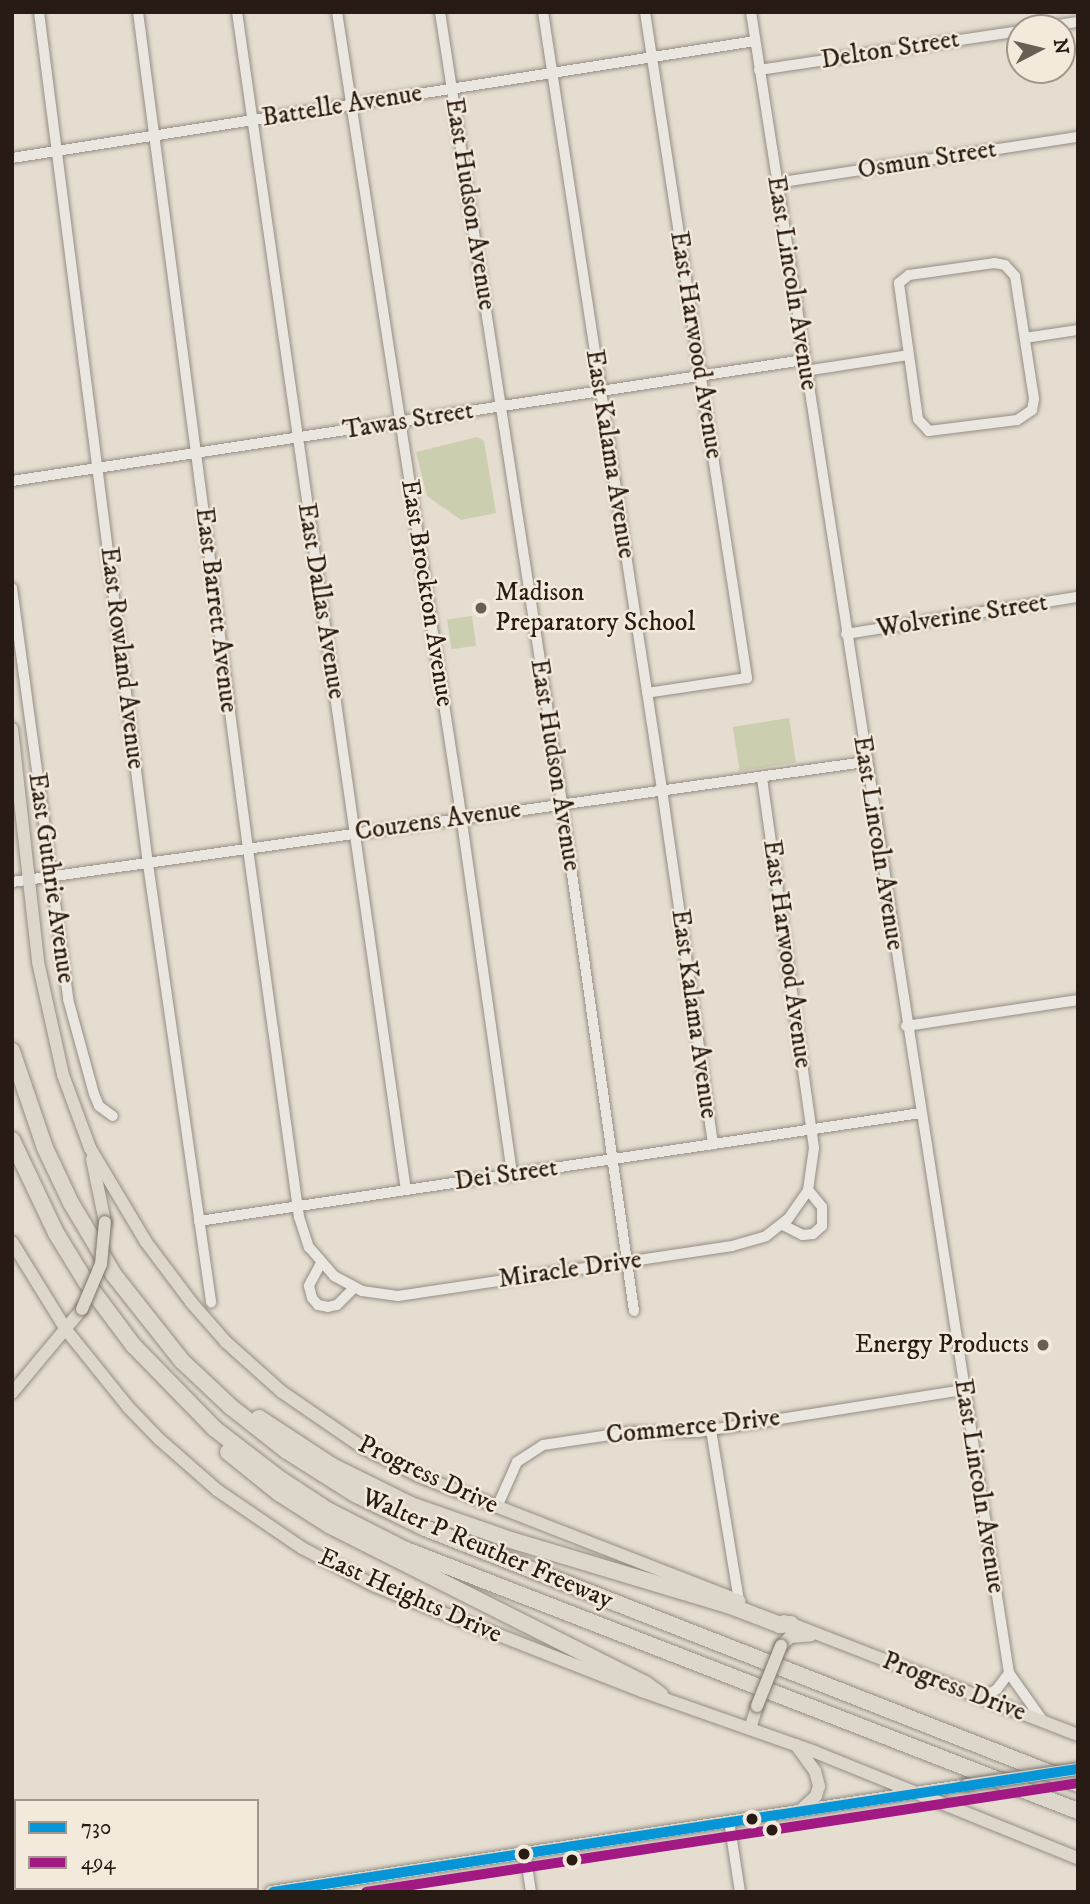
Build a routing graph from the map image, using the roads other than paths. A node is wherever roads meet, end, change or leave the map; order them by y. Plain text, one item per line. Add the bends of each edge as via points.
1 (39, 12) edge
2 (138, 12) edge
3 (237, 12) edge
4 (337, 12) edge
5 (440, 12) edge
6 (543, 12) edge
7 (645, 12) edge
8 (751, 12) edge
9 (1006, 33) edge
10 (755, 41) junction
11 (652, 57) junction
12 (759, 70) junction
13 (552, 73) junction
14 (452, 89) junction
15 (352, 104) junction
16 (252, 120) junction
17 (155, 136) junction
18 (1078, 137) edge
19 (57, 151) junction
20 (12, 158) edge
21 (776, 183) junction
22 (1078, 330) edge
23 (1025, 338) junction
24 (908, 355) junction
25 (805, 366) junction
26 (701, 376) junction
27 (601, 391) junction
28 (501, 407) junction
29 (401, 422) junction
30 (296, 438) junction
31 (196, 453) junction
32 (97, 468) junction
33 (12, 481) edge
34 (12, 588) edge
35 (1078, 598) edge
36 (846, 634) junction
37 (647, 693) junction
38 (12, 729) edge
39 (865, 762) junction
40 (762, 777) junction
41 (662, 790) junction
42 (562, 803) junction
43 (461, 818) junction
44 (356, 833) junction
45 (248, 849) junction
46 (148, 864) junction
47 (50, 878) junction
48 (30, 881) junction
49 (13, 882) edge
50 (1078, 1000) edge
51 (906, 1026) junction
52 (12, 1051) edge
53 (920, 1114) junction
54 (113, 1116) dead end
55 (812, 1130) junction
56 (12, 1140) edge
57 (713, 1144) junction
58 (90, 1149) junction
59 (612, 1160) junction
60 (512, 1175) junction
61 (406, 1190) junction
62 (808, 1190) junction
63 (298, 1206) junction
64 (199, 1221) junction
65 (783, 1225) junction
66 (13, 1246) edge
67 (627, 1262) junction
68 (321, 1263) junction
69 (354, 1288) junction
70 (211, 1303) dead end
71 (634, 1311) dead end
72 (66, 1331) junction
73 (964, 1390) junction
74 (12, 1393) edge
75 (191, 1406) junction
76 (231, 1407) junction
77 (711, 1430) junction
78 (497, 1507) junction
79 (739, 1601) junction
80 (791, 1624) junction
81 (818, 1635) junction
82 (1009, 1673) junction
83 (660, 1695) junction
84 (981, 1698) junction
85 (1044, 1723) junction
86 (750, 1729) junction
87 (1078, 1735) edge
88 (796, 1745) junction
89 (1078, 1769) edge
90 (1078, 1784) edge
91 (918, 1793) junction
92 (800, 1811) junction
93 (1078, 1811) edge
94 (729, 1821) junction
95 (524, 1852) junction
96 (1078, 1858) edge
97 (273, 1892) edge
98 (531, 1892) edge
99 (740, 1892) edge

1 - 19 street, East Rowland Avenue
2 - 17 street, East Barrett Avenue
3 - 16 street, East Dallas Avenue
4 - 15 street, East Brockton Avenue
5 - 14 street, East Hudson Avenue
6 - 13 street, East Kalama Avenue
7 - 11 street, East Harwood Avenue
8 - 10 street, East Lincoln Avenue
9 - 12 street, Delton Street
10 - 11 street, Battelle Avenue
10 - 12 street, East Lincoln Avenue
11 - 13 street, Battelle Avenue
11 - 26 street, East Harwood Avenue
12 - 21 street, East Lincoln Avenue
13 - 14 street, Battelle Avenue
13 - 27 street, East Kalama Avenue
14 - 15 street, Battelle Avenue
14 - 28 street, East Hudson Avenue
15 - 16 street, Battelle Avenue
15 - 29 street, East Brockton Avenue
16 - 17 street, Battelle Avenue
16 - 30 street, East Dallas Avenue
17 - 19 street, Battelle Avenue
17 - 31 street, East Barrett Avenue
18 - 21 street, Osmun Street
19 - 20 street, Battelle Avenue
19 - 32 street, East Rowland Avenue
21 - 25 street, East Lincoln Avenue
22 - 23 street
23 - 24 street via 1015,276 1005,265 936,271 906,276 899,283
23 - 24 street via 1034,399 1030,414 1017,420 929,432 920,425
24 - 25 street, Tawas Street
25 - 26 street, Tawas Street
25 - 36 street, East Lincoln Avenue
26 - 27 street, Tawas Street
26 - 37 street, East Harwood Avenue via 747,678
27 - 28 street, Tawas Street
27 - 37 street, East Kalama Avenue
28 - 29 street, Tawas Street
28 - 42 street, East Hudson Avenue
29 - 30 street, Tawas Street
29 - 43 street, East Brockton Avenue
30 - 31 street, Tawas Street
30 - 44 street, East Dallas Avenue
31 - 32 street, Tawas Street
31 - 45 street, East Barrett Avenue
32 - 33 street, Tawas Street
32 - 46 street, East Rowland Avenue
34 - 47 street, East Guthrie Avenue
35 - 36 street, Wolverine Street
36 - 39 street, East Lincoln Avenue
37 - 41 street, East Kalama Avenue
38 - 48 main road, Progress Drive
39 - 40 street, Couzens Avenue
39 - 51 street, East Lincoln Avenue
40 - 41 street, Couzens Avenue
40 - 55 street, East Harwood Avenue
41 - 42 street, Couzens Avenue
41 - 57 street, East Kalama Avenue
42 - 43 street, Couzens Avenue
42 - 59 street, East Hudson Avenue
43 - 44 street, Couzens Avenue
43 - 60 street, East Brockton Avenue
44 - 45 street, Couzens Avenue
44 - 61 street, East Dallas Avenue
45 - 46 street, Couzens Avenue
45 - 63 street, East Barrett Avenue
46 - 47 street, Couzens Avenue
46 - 64 street, East Rowland Avenue
47 - 48 street, Couzens Avenue
47 - 54 street, East Guthrie Avenue via 78,1045 96,1101
48 - 49 street, Couzens Avenue
48 - 58 main road, Progress Drive via 40,974 54,1045
50 - 51 street
51 - 53 street, East Lincoln Avenue
52 - 76 highway, Walter P Reuther Freeway via 45,1148 94,1244 176,1353
53 - 55 street, Dei Street
53 - 73 street, East Lincoln Avenue
55 - 57 street, Dei Street
55 - 62 street, Miracle Drive via 815,1163
56 - 75 highway, Walter P Reuther Freeway via 42,1207 86,1282 133,1345
57 - 59 street, Dei Street
58 - 72 main road, bridge via 105,1222 101,1264 82,1310
58 - 78 main road, Progress Drive via 177,1285 226,1342 266,1378 365,1449 420,1477
59 - 60 street, Dei Street
59 - 67 street, East Hudson Avenue
60 - 61 street, Dei Street
61 - 63 street, Dei Street
62 - 65 street, Miracle Drive
62 - 65 street via 822,1207 822,1226 803,1235
63 - 64 street, Dei Street
63 - 68 street, Miracle Drive via 305,1238
64 - 70 street, East Rowland Avenue
65 - 67 street, Miracle Drive via 743,1244
66 - 72 main road, East Heights Drive
67 - 69 street, Miracle Drive via 398,1296
67 - 71 street, East Hudson Avenue
68 - 69 street, Miracle Drive
68 - 69 street via 309,1286 318,1304 337,1305
72 - 74 main road
72 - 83 main road, East Heights Drive via 159,1439 217,1490 302,1548 375,1586
73 - 77 street, Commerce Drive
73 - 82 street, East Lincoln Avenue
75 - 83 highway via 231,1456 312,1514
75 - 93 highway, Walter P Reuther Freeway via 277,1477 327,1510 406,1550
76 - 80 highway via 252,1414 332,1466 411,1505 780,1625
76 - 90 highway, Walter P Reuther Freeway via 323,1475 425,1528
77 - 78 street, Commerce Drive via 630,1432 543,1445 517,1462
77 - 79 street
78 - 79 main road, Progress Drive
79 - 80 main road, Progress Drive
80 - 81 main road, Progress Drive
81 - 84 main road, Progress Drive
81 - 86 main road, bridge via 795,1636 781,1646
82 - 84 street via 1001,1685
82 - 85 street, East Lincoln Avenue
83 - 86 main road, East Heights Drive
84 - 85 main road, Progress Drive
85 - 87 main road, Progress Drive
86 - 88 main road, East Heights Drive
88 - 91 main road, East Heights Drive
88 - 92 main road via 815,1771 819,1786 816,1796
89 - 91 main road, bridge
91 - 92 main road
91 - 96 main road, East Heights Drive
92 - 94 main road
94 - 95 main road
94 - 99 street
95 - 97 main road
95 - 98 street

